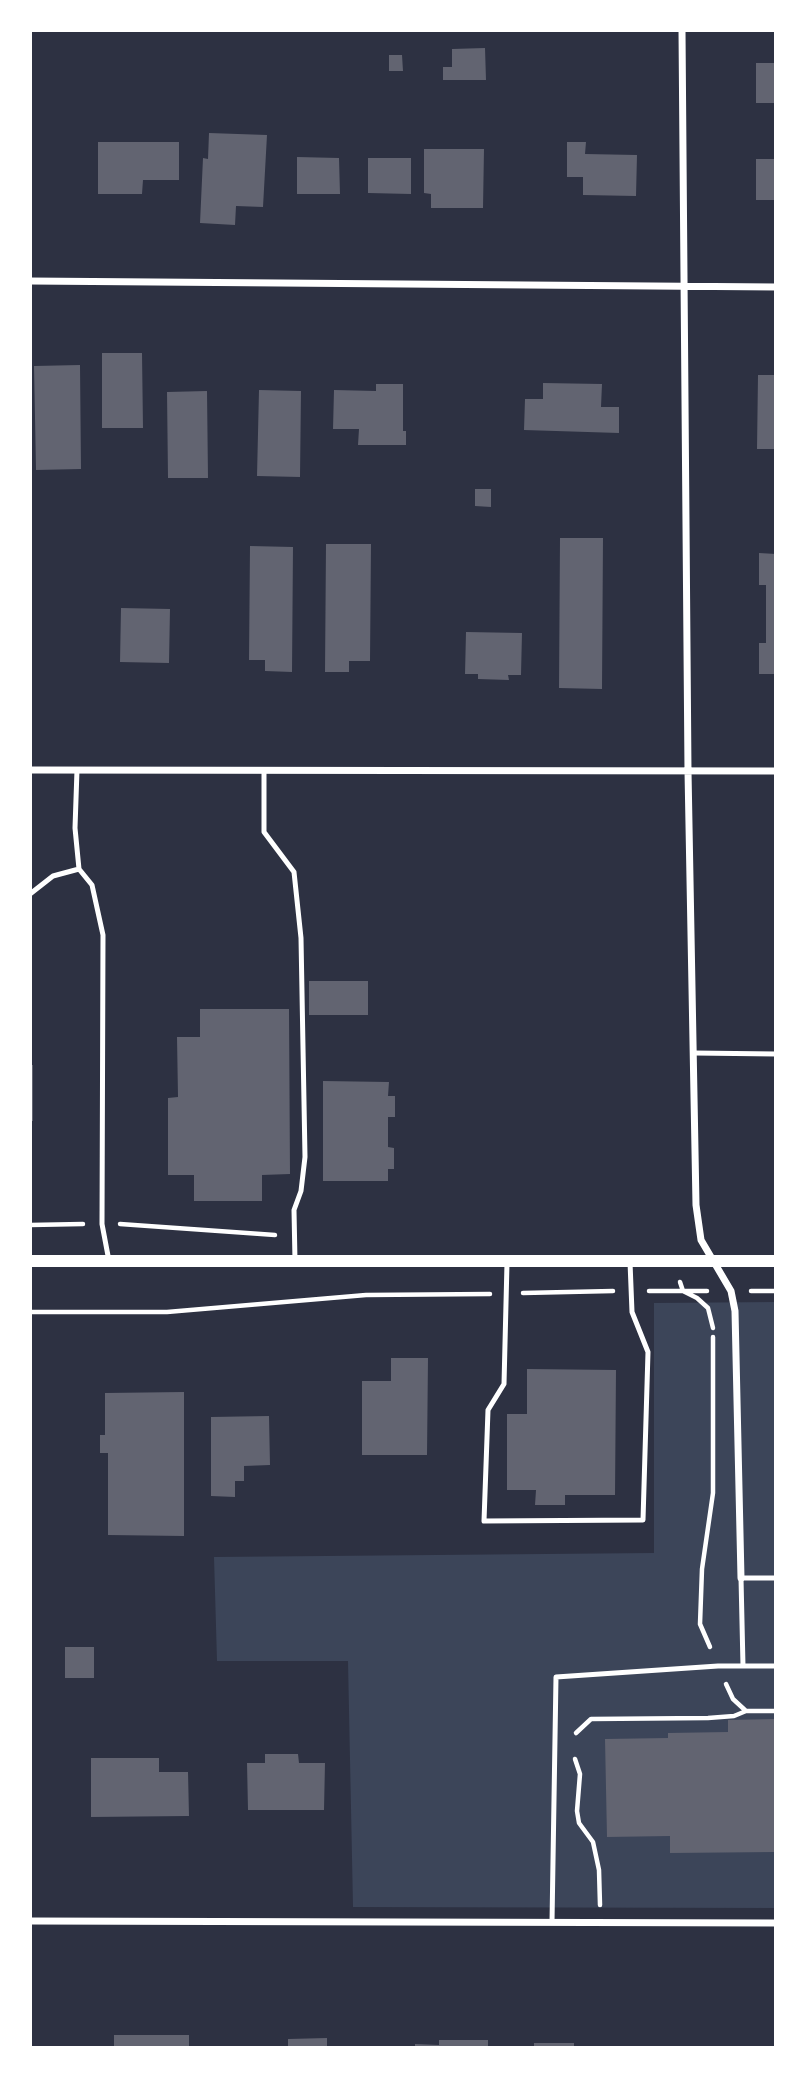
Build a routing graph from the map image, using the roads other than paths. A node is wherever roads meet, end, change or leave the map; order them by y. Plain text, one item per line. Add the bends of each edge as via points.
1 (682, 30) edge
2 (30, 281) edge
3 (686, 287) junction
4 (776, 287) edge
5 (30, 770) edge
6 (76, 770) junction
7 (264, 771) junction
8 (688, 771) junction
9 (776, 771) edge
10 (79, 869) junction
11 (30, 894) edge
12 (694, 1053) junction
13 (776, 1054) edge
14 (507, 1260) junction
15 (630, 1260) junction
16 (30, 1261) edge
17 (109, 1261) junction
18 (295, 1261) junction
19 (713, 1261) junction
20 (776, 1261) edge
21 (741, 1578) junction
22 (776, 1578) edge
23 (743, 1666) junction
24 (776, 1666) edge
25 (30, 1921) edge
26 (552, 1922) junction
27 (776, 1923) edge

1 - 3 street
2 - 3 street
3 - 4 street
3 - 8 street
5 - 6 street
6 - 7 street
6 - 10 lane
7 - 8 street
7 - 18 lane via 264,832 294,872 301,938 305,1157 294,1210
8 - 9 street
8 - 12 street
10 - 11 lane via 53,876
10 - 17 lane via 92,885 103,935 102,1224
12 - 13 lane
12 - 19 street via 696,1205 701,1240
14 - 15 street
14 - 15 lane via 505,1384 488,1410 484,1521 643,1520 648,1352 632,1312
14 - 18 street
15 - 19 street
16 - 17 street
17 - 18 street
19 - 20 street
19 - 21 street via 731,1291 735,1311
21 - 22 lane
21 - 23 lane
23 - 24 lane
23 - 26 lane via 556,1677
25 - 26 street
26 - 27 street

